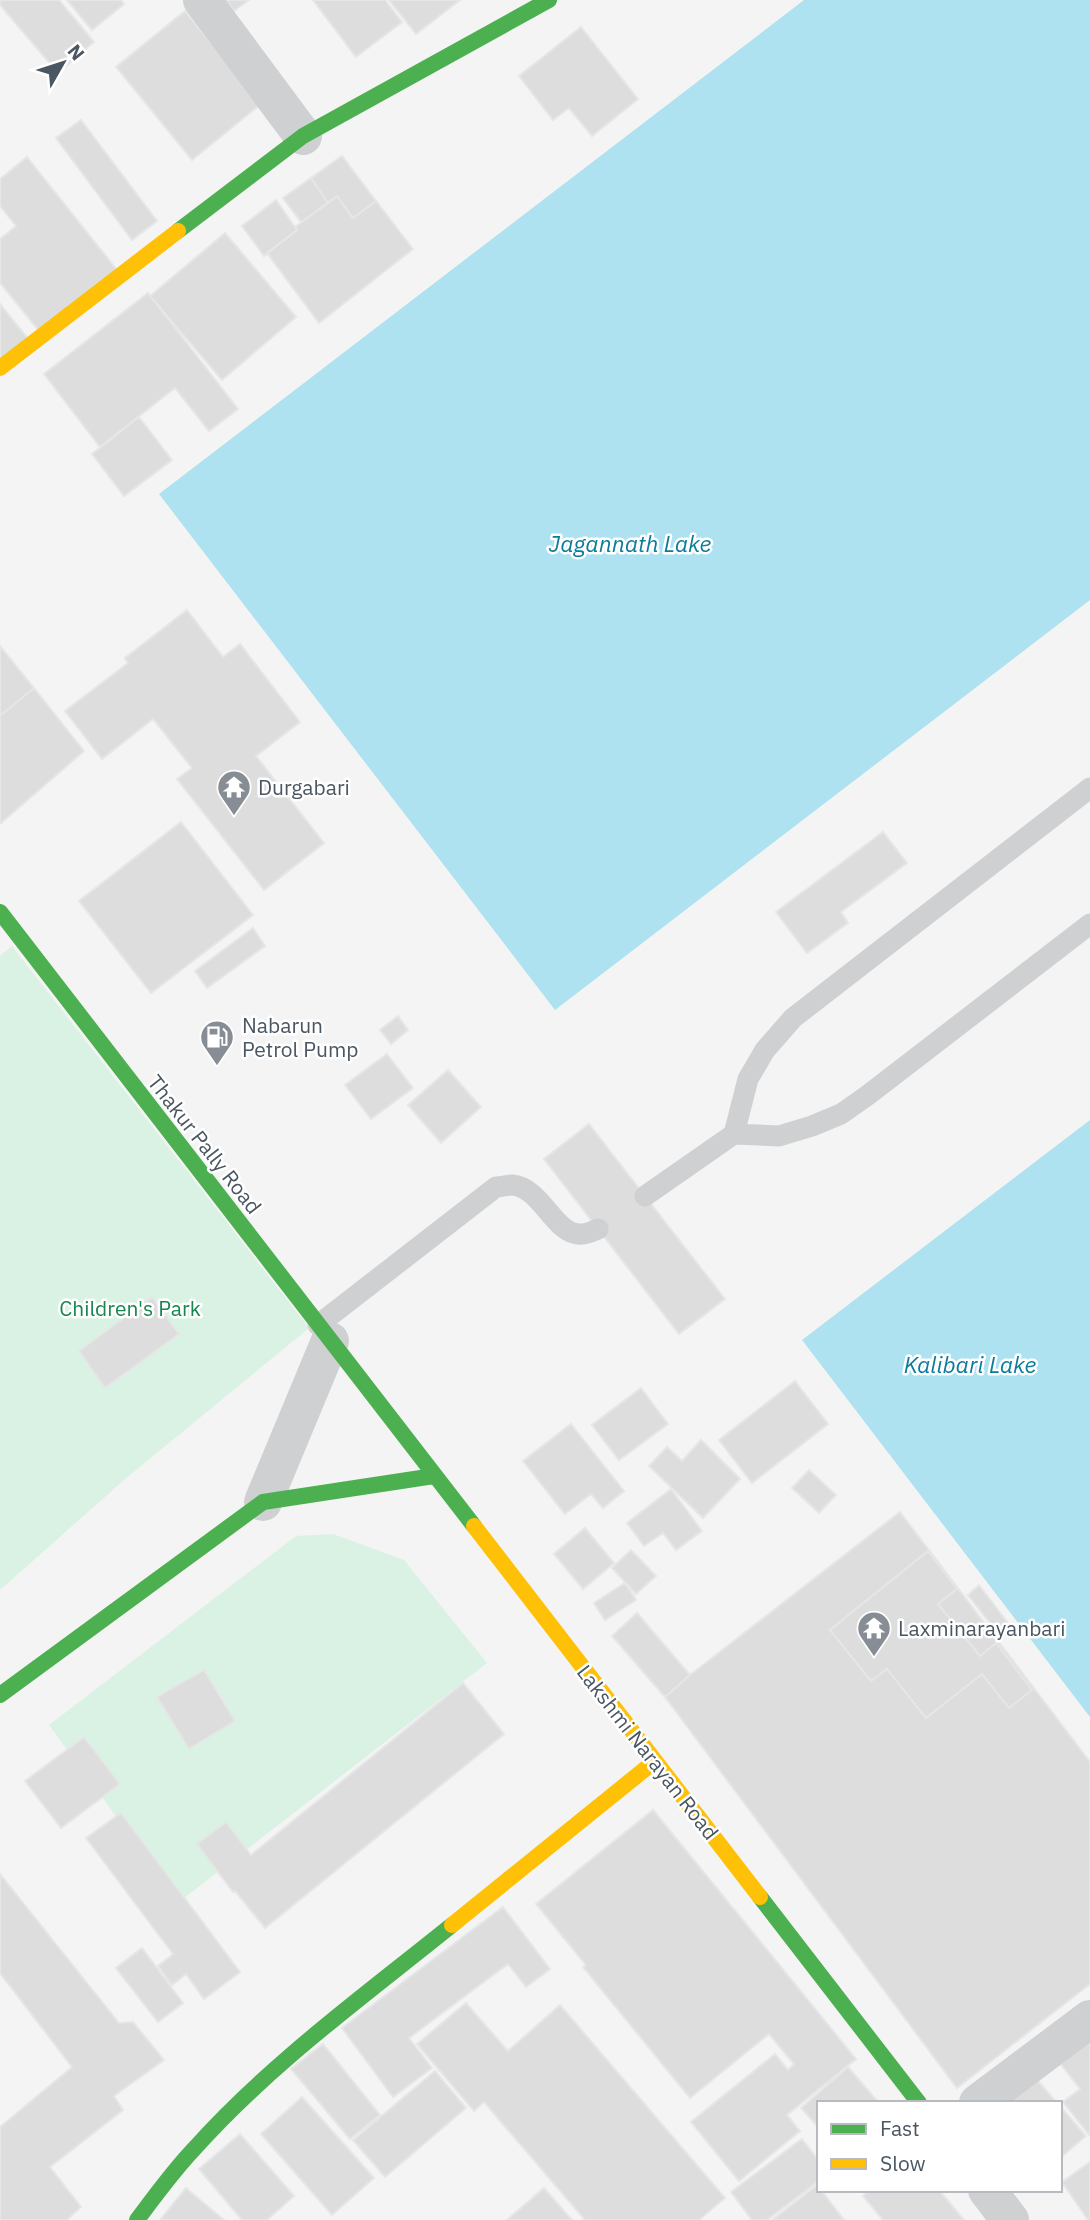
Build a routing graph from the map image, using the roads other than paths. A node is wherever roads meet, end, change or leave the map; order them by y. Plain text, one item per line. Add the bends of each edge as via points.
1 (202, 0) edge
2 (548, 0) edge
3 (303, 136) junction
4 (0, 368) edge
5 (1090, 788) edge
6 (0, 912) edge
7 (1090, 924) edge
8 (734, 1134) junction
9 (645, 1196) dead end
10 (598, 1229) dead end
11 (324, 1333) junction
12 (377, 1402) joint
13 (434, 1476) junction
14 (263, 1502) junction
15 (0, 1695) edge
16 (655, 1761) junction
17 (1090, 2019) edge
18 (917, 2101) edge
19 (981, 2101) edge
20 (989, 2192) edge
21 (137, 2220) edge
22 (1010, 2220) edge

1 - 3 street
2 - 3 street
3 - 4 street
5 - 8 lane via 793,1018 765,1050 748,1079
6 - 11 street, Thakur Pally Road
7 - 8 lane via 841,1114 779,1136
8 - 9 lane
10 - 11 lane via 572,1232 531,1192 514,1185 496,1187
11 - 12 street, Thakur Pally Road
11 - 14 street
12 - 13 street, Lakshmi Narayan Road
13 - 14 street
13 - 16 street, Lakshmi Narayan Road
14 - 15 street
16 - 18 street, Lakshmi Narayan Road
16 - 21 street via 275,2068 211,2130
17 - 19 street
20 - 22 street

